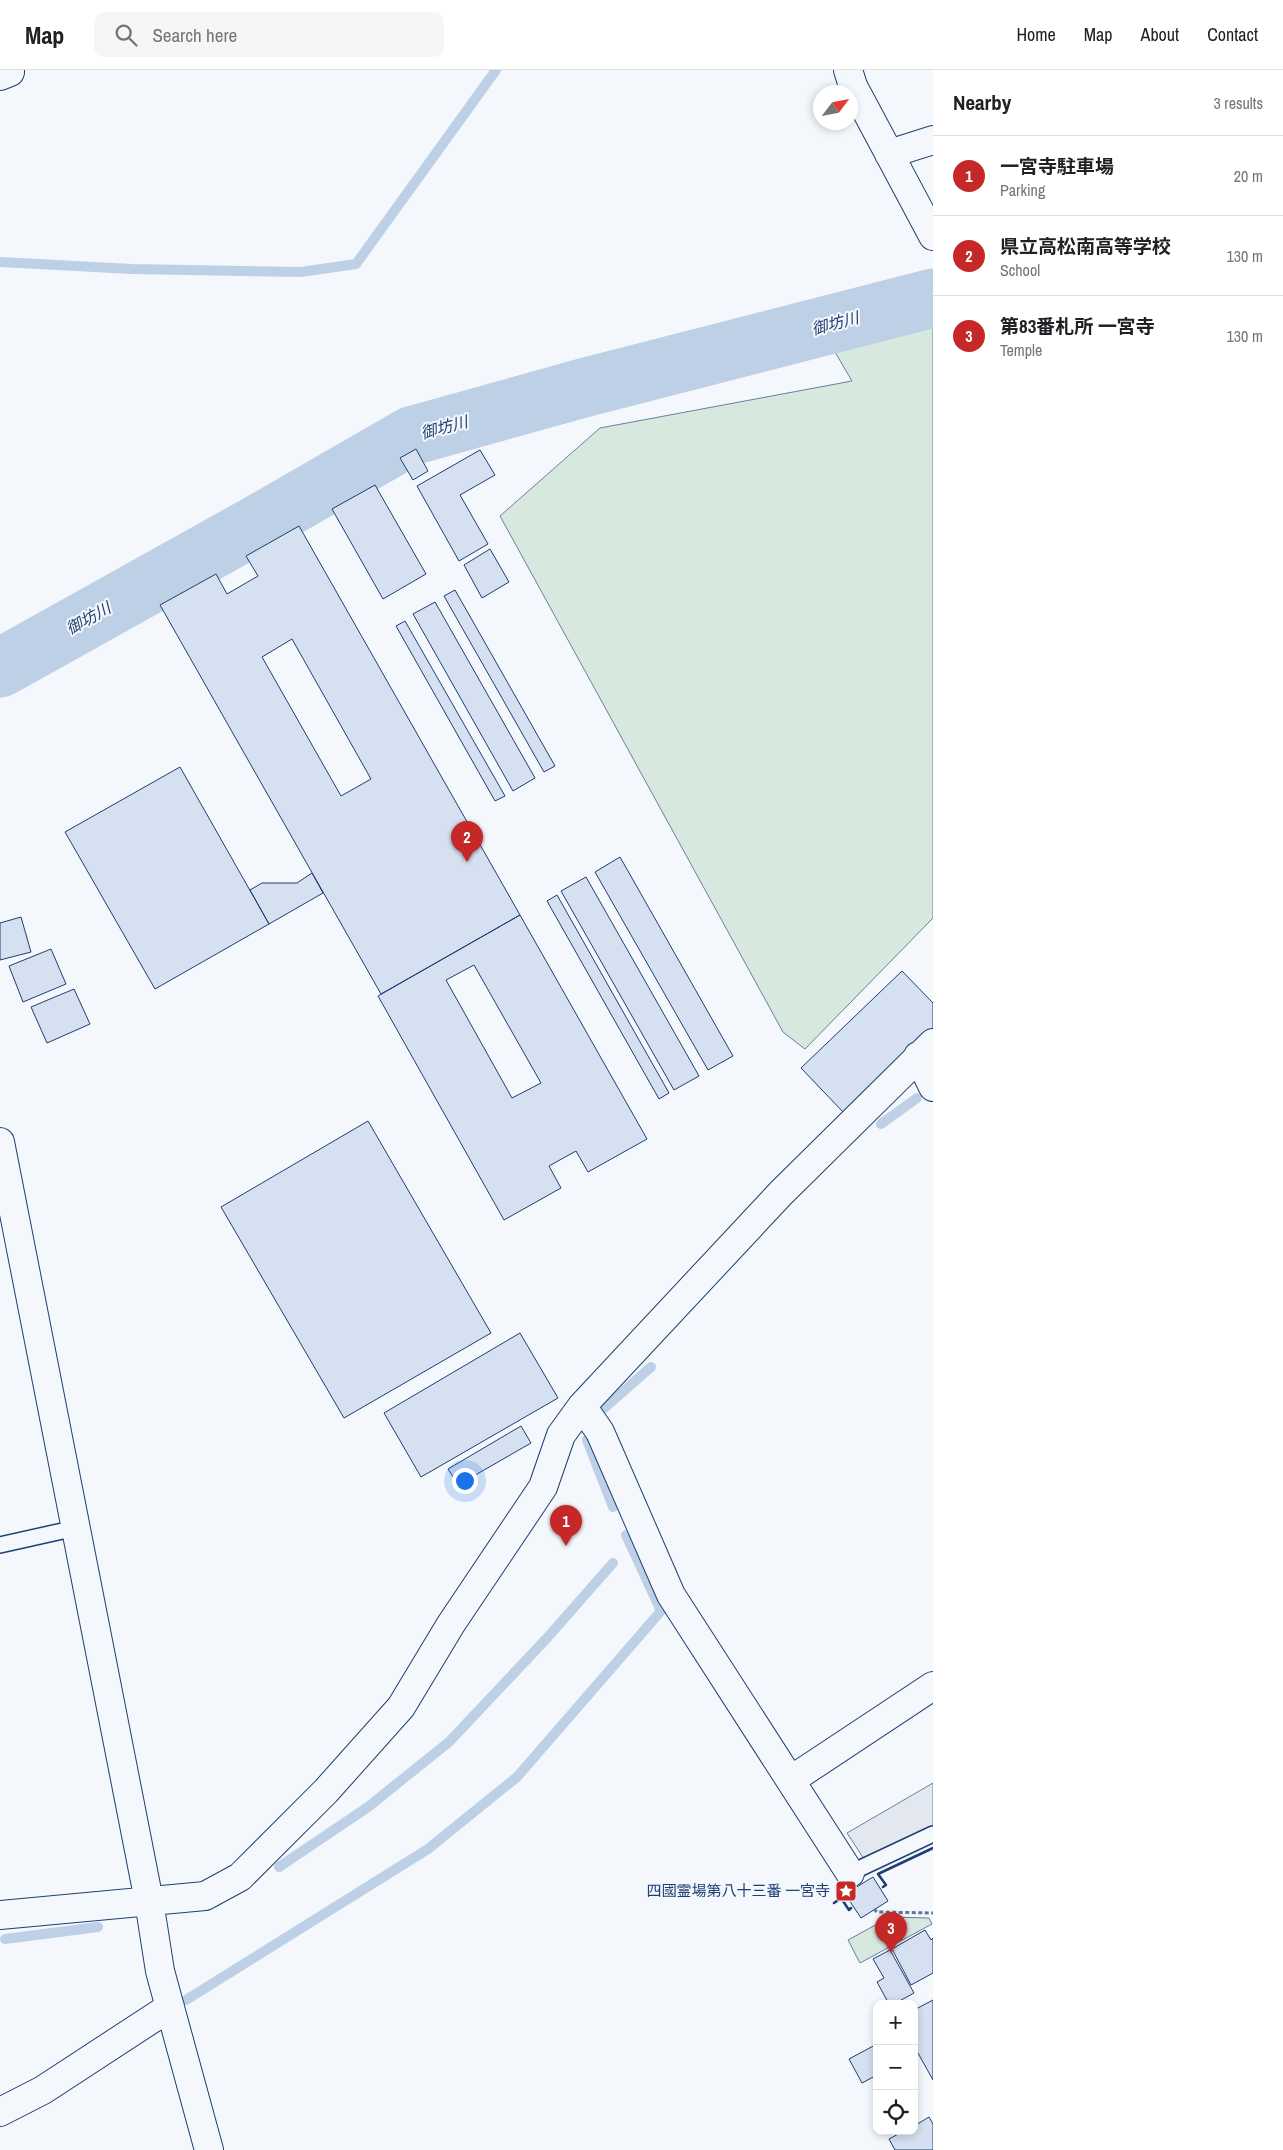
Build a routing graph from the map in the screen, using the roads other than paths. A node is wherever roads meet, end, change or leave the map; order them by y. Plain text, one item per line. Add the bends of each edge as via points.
1 (848, 70) edge
2 (933, 140) edge
3 (888, 154) junction
4 (933, 236) edge
5 (926, 1050) edge
6 (933, 1087) edge
7 (0, 1142) edge
8 (582, 1406) junction
9 (76, 1528) junction
10 (0, 1545) edge
11 (933, 1686) edge
12 (791, 1780) junction
13 (933, 1834) edge
14 (850, 1873) joint
15 (149, 1901) junction
16 (0, 1915) edge
17 (170, 2007) junction
18 (0, 2112) edge
19 (209, 2150) edge

1 - 3 street
2 - 3 street
3 - 4 street
5 - 6 street
5 - 8 street via 781,1193
7 - 9 street
8 - 12 street via 600,1432 671,1595
8 - 15 street via 561,1435 543,1487 451,1624 401,1707 326,1791 240,1877 205,1896
9 - 10 lane
9 - 15 street
11 - 12 street
12 - 14 street
13 - 14 lane
15 - 16 street
15 - 17 street via 160,1971
17 - 18 street via 43,2090
17 - 19 street

